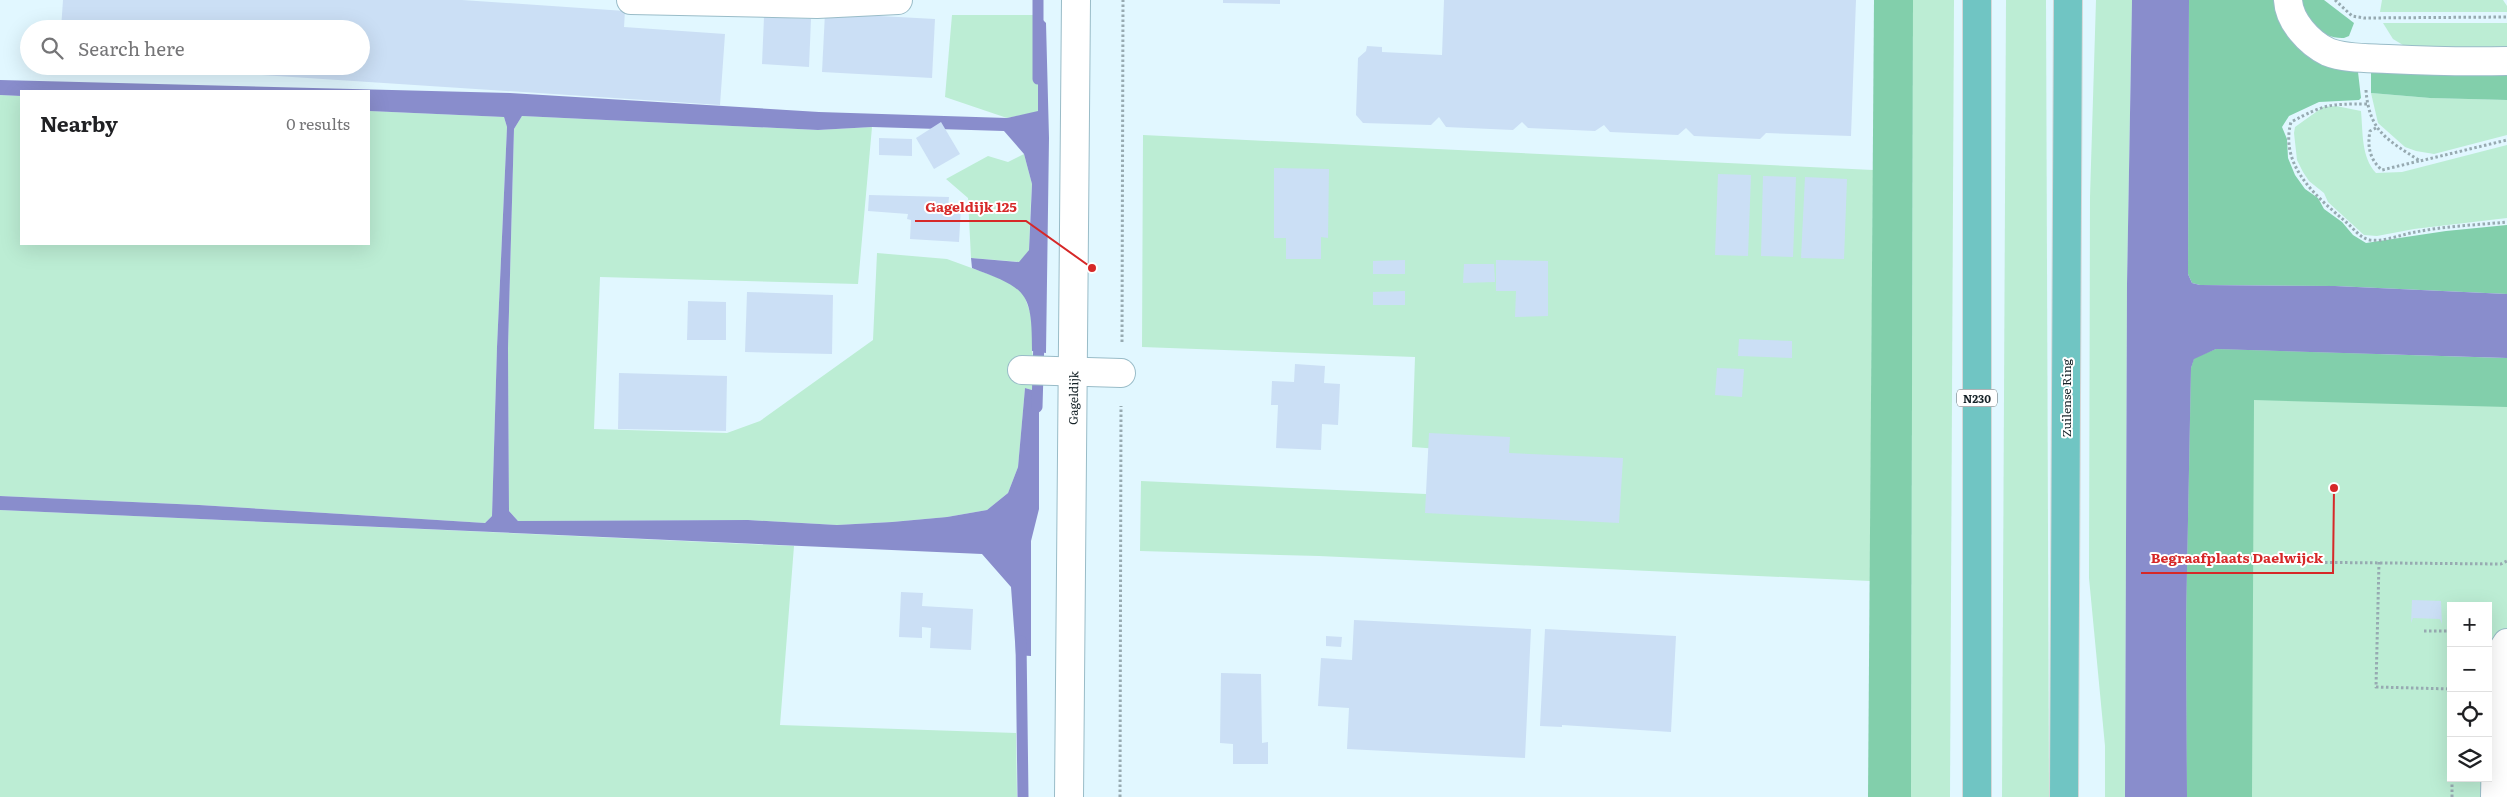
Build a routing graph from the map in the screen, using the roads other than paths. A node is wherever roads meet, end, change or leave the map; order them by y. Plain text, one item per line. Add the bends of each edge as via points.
1 (631, 0) edge
2 (898, 0) edge
3 (1076, 0) edge
4 (1977, 0) edge
5 (2068, 0) edge
6 (2288, 0) edge
7 (2507, 61) edge
8 (1022, 370) dead end
9 (1062, 370) junction
10 (1121, 373) dead end
11 (2507, 643) edge
12 (1069, 797) edge
13 (1976, 797) edge
14 (2064, 797) edge
15 (2496, 797) edge

1 - 2 street via 817,4
3 - 9 street, Gageldijk
4 - 13 main road, N230
5 - 14 main road, Zuilense Ring
6 - 7 street via 2288,10 2307,39 2329,52 2364,58
8 - 9 street
9 - 10 street
9 - 12 street, Gageldijk
11 - 15 street via 2498,657

